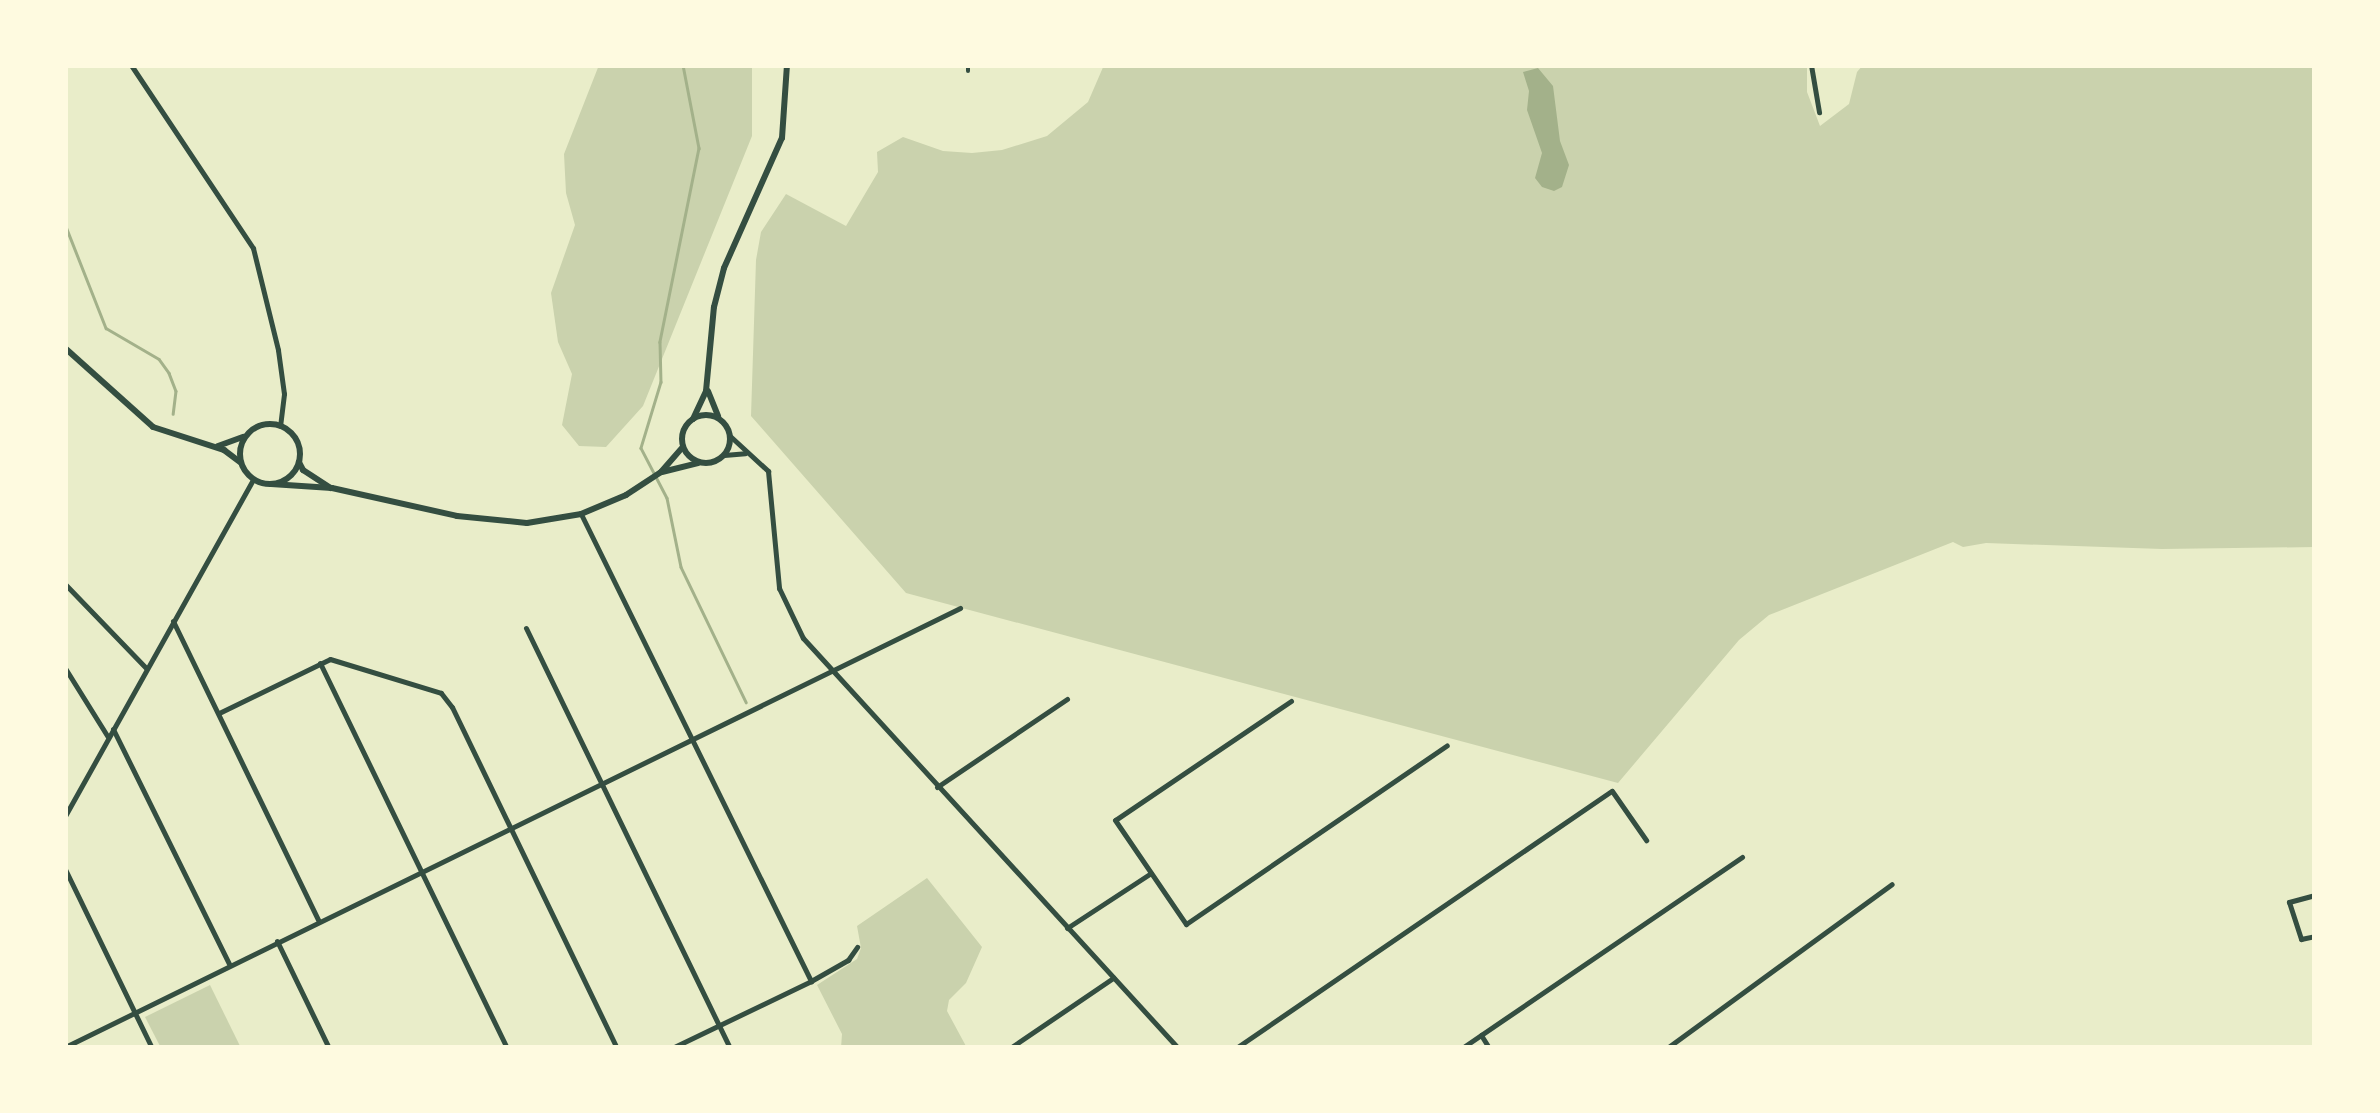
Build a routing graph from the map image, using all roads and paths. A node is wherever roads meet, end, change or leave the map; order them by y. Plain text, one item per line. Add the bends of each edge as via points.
1 (132, 65) edge
2 (788, 65) edge
3 (1810, 65) edge
4 (1819, 112) dead end
5 (65, 348) edge
6 (708, 382) junction
7 (692, 419) junction
8 (722, 422) junction
9 (280, 426) junction
10 (246, 435) junction
11 (730, 436) junction
12 (212, 446) junction
13 (683, 447) junction
14 (748, 454) junction
15 (724, 455) junction
16 (299, 461) junction
17 (241, 463) junction
18 (699, 463) junction
19 (661, 472) junction
20 (253, 479) junction
21 (271, 484) junction
22 (332, 488) junction
23 (582, 514) junction
24 (65, 584) edge
25 (960, 608) dead end
26 (173, 621) junction
27 (526, 628) dead end
28 (320, 663) junction
29 (65, 668) edge
30 (147, 668) junction
31 (830, 671) junction
32 (1067, 699) dead end
33 (1291, 701) dead end
34 (219, 714) junction
35 (113, 729) junction
36 (108, 737) junction
37 (693, 740) junction
38 (1447, 746) dead end
39 (601, 784) junction
40 (937, 787) junction
41 (65, 816) edge
42 (510, 828) junction
43 (1646, 840) dead end
44 (1742, 856) dead end
45 (65, 868) edge
46 (421, 871) junction
47 (1151, 874) junction
48 (1892, 884) dead end
49 (2315, 895) edge
50 (318, 921) junction
51 (1067, 928) junction
52 (2315, 936) edge
53 (277, 941) junction
54 (856, 947) dead end
55 (229, 964) junction
56 (1113, 978) junction
57 (811, 980) junction
58 (134, 1012) junction
59 (719, 1024) junction
60 (1480, 1035) junction
61 (65, 1047) edge
62 (152, 1048) edge
63 (330, 1048) edge
64 (507, 1048) edge
65 (617, 1048) edge
66 (672, 1048) edge
67 (730, 1048) edge
68 (1010, 1048) edge
69 (1178, 1048) edge
70 (1236, 1048) edge
71 (1462, 1048) edge
72 (1489, 1048) edge
73 (1667, 1048) edge

1 - 9 street via 253,248 278,350
2 - 6 street via 782,138 724,268 714,307
3 - 4 street
5 - 12 street via 137,417
6 - 7 street
6 - 8 street
7 - 8 street via 708,415
7 - 13 street
8 - 11 street
9 - 10 street via 265,424
9 - 16 street via 294,436
10 - 12 street
10 - 17 street
11 - 14 street
11 - 15 street
12 - 17 street
13 - 18 street
13 - 19 street
14 - 15 street
14 - 31 street via 764,464 770,478 784,602
15 - 18 street
16 - 21 street via 289,477
16 - 22 street
17 - 20 street
18 - 19 street
19 - 23 street
20 - 21 street
20 - 26 street
21 - 22 street
22 - 23 street via 486,520 527,523
23 - 37 street
24 - 30 street
25 - 31 street
26 - 30 street
26 - 34 street
27 - 39 street
28 - 34 street
28 - 42 street via 340,660 445,696
28 - 46 street
29 - 36 street
30 - 35 street
31 - 37 street
31 - 40 street
32 - 40 street
33 - 47 street via 1115,820
34 - 50 street
35 - 36 street
35 - 55 street
36 - 41 street
37 - 39 street
37 - 57 street
38 - 47 street via 1186,924
39 - 42 street
39 - 59 street
40 - 51 street
42 - 46 street
42 - 65 street
43 - 70 street via 1612,791
44 - 60 street
45 - 58 street
46 - 50 street
46 - 64 street
47 - 51 street
48 - 73 street
49 - 52 street via 2289,902 2300,940
50 - 53 street
51 - 56 street
53 - 55 street
53 - 63 street
54 - 57 street via 848,960
55 - 58 street
56 - 68 street
56 - 69 street
57 - 59 street
58 - 61 street
58 - 62 street
59 - 66 street
59 - 67 street
60 - 71 street
60 - 72 street

